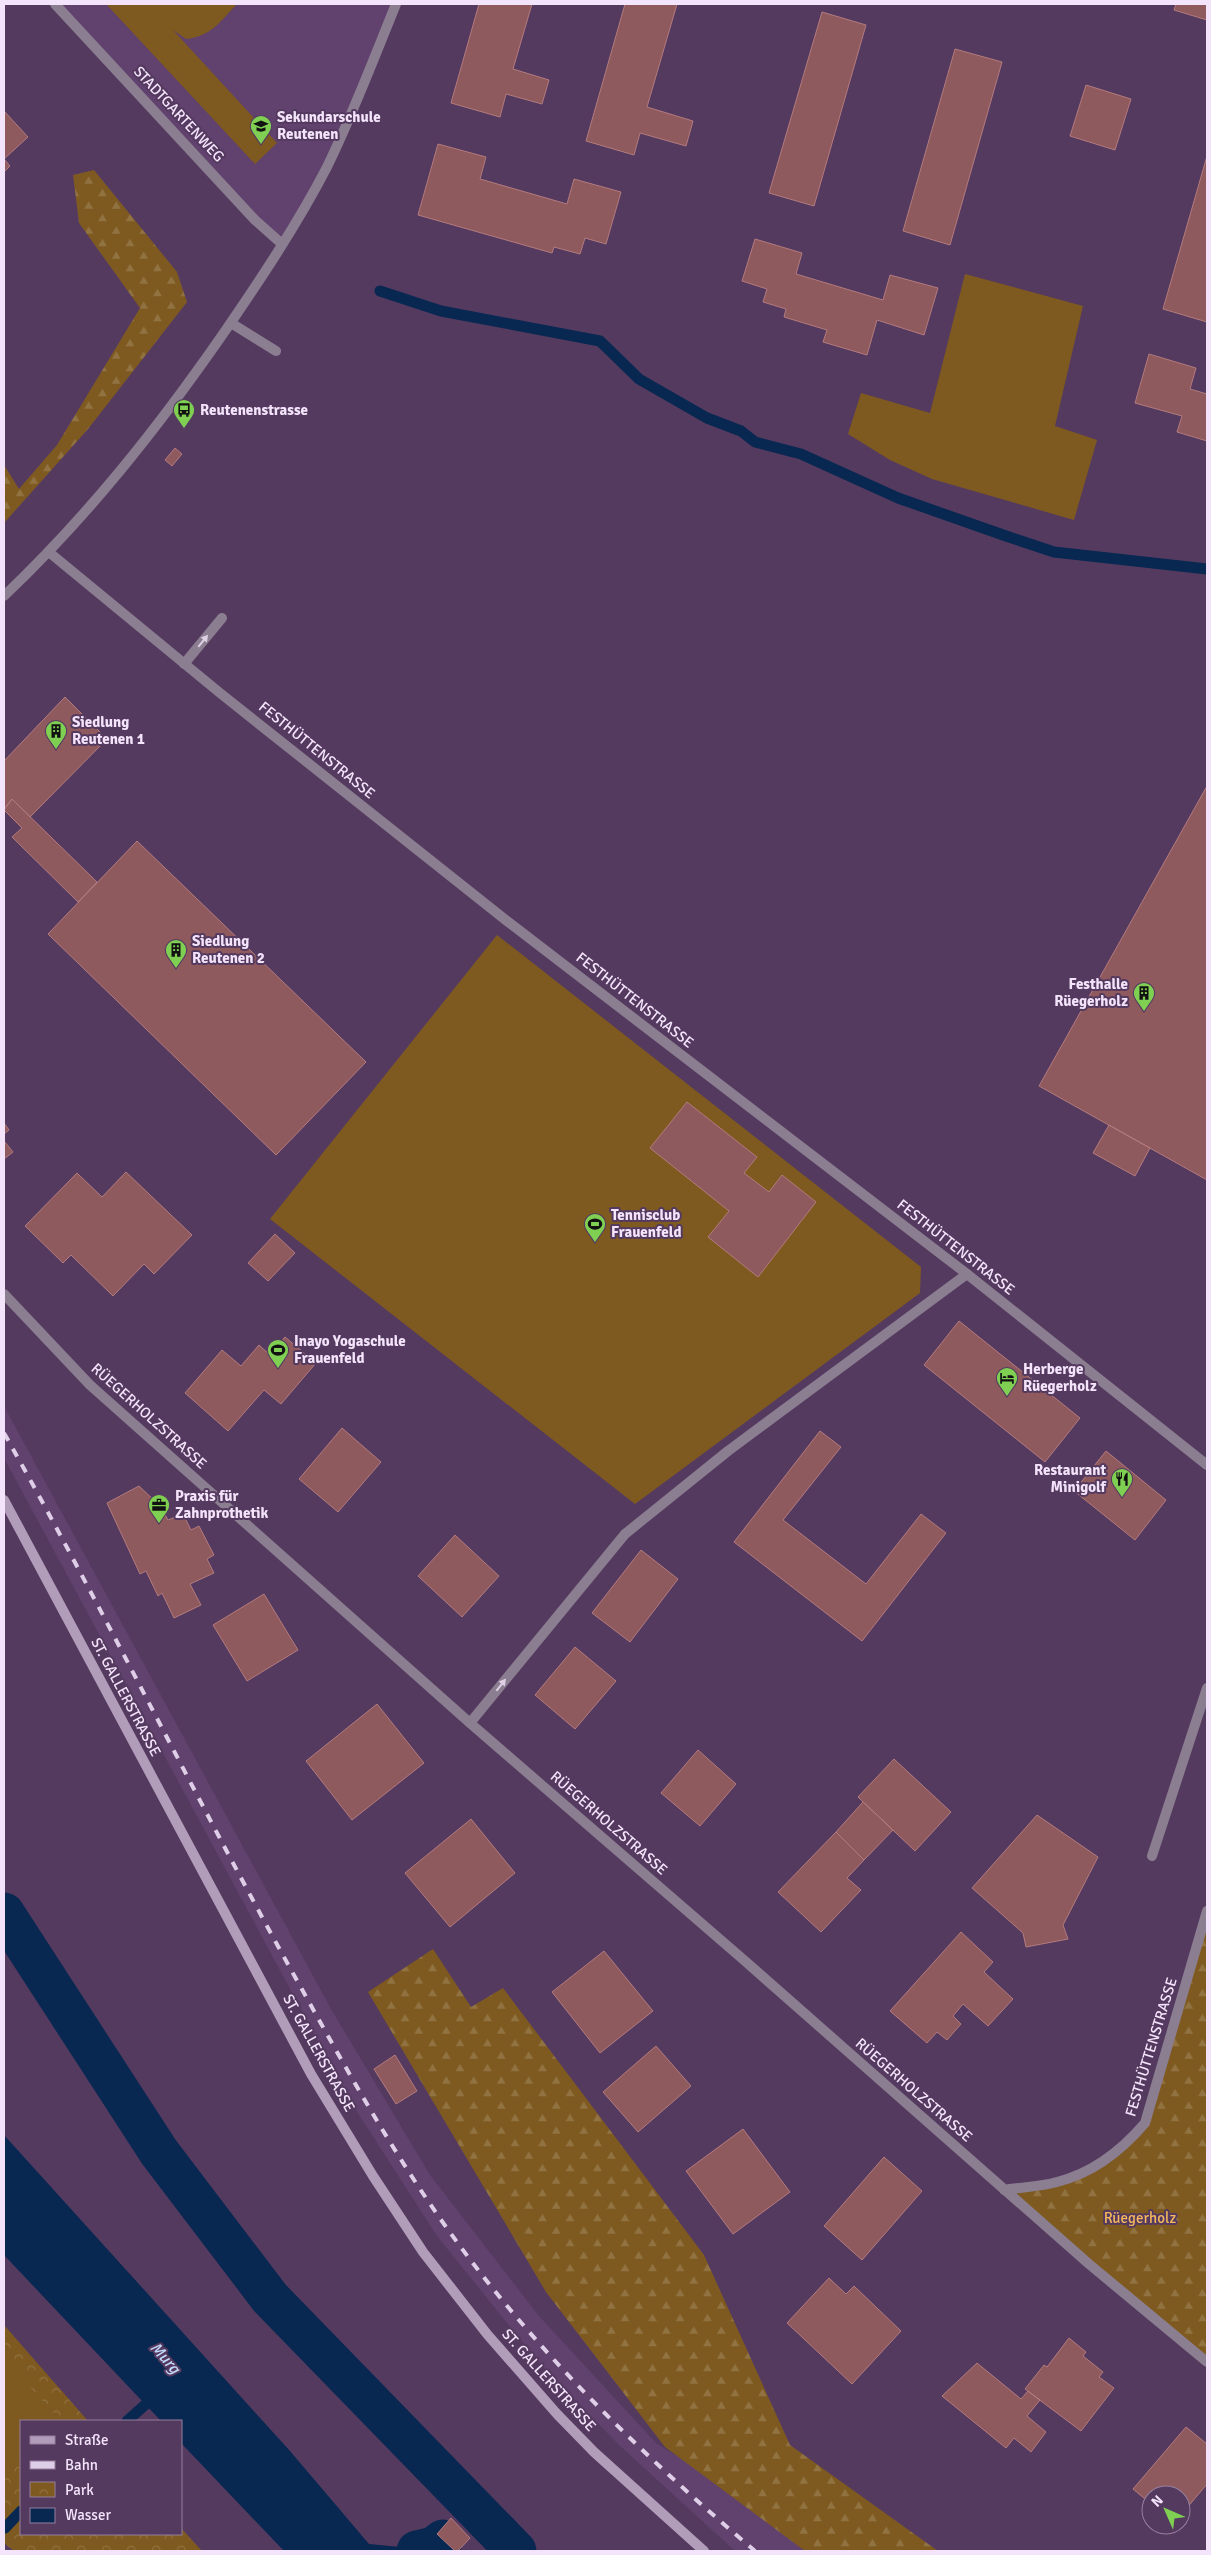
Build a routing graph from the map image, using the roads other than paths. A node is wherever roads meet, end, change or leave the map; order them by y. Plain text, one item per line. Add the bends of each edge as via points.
1 (55, 4) edge
2 (396, 4) edge
3 (282, 244) junction
4 (231, 322) junction
5 (276, 351) dead end
6 (50, 553) junction
7 (4, 596) edge
8 (222, 618) dead end
9 (184, 664) junction
10 (967, 1274) junction
11 (4, 1294) edge
12 (1207, 1465) edge
13 (4, 1500) edge
14 (1207, 1688) edge
15 (470, 1723) junction
16 (1152, 1856) dead end
17 (1207, 1911) edge
18 (1004, 2190) junction
19 (1207, 2362) edge
20 (704, 2551) edge

1 - 3 street, STADTGARTENWEG via 255,220
2 - 3 street via 328,165
3 - 4 street
4 - 5 street
4 - 6 street via 153,432
6 - 7 street
6 - 9 street, FESTHÜTTENSTRASSE
9 -> 8 street
9 - 10 street, FESTHÜTTENSTRASSE via 507,921
10 - 12 street, FESTHÜTTENSTRASSE
15 -> 10 street via 625,1534 728,1451
11 - 15 street, RÜEGERHOLZSTRASSE via 90,1386
13 - 20 main road, ST. GALLERSTRASSE via 311,2074 373,2176 429,2259 487,2334 557,2414 594,2452
14 - 16 street
15 - 18 street, RÜEGERHOLZSTRASSE
17 - 18 street, FESTHÜTTENSTRASSE via 1145,2123 1129,2142 1096,2166 1058,2182
18 - 19 street, RÜEGERHOLZSTRASSE

